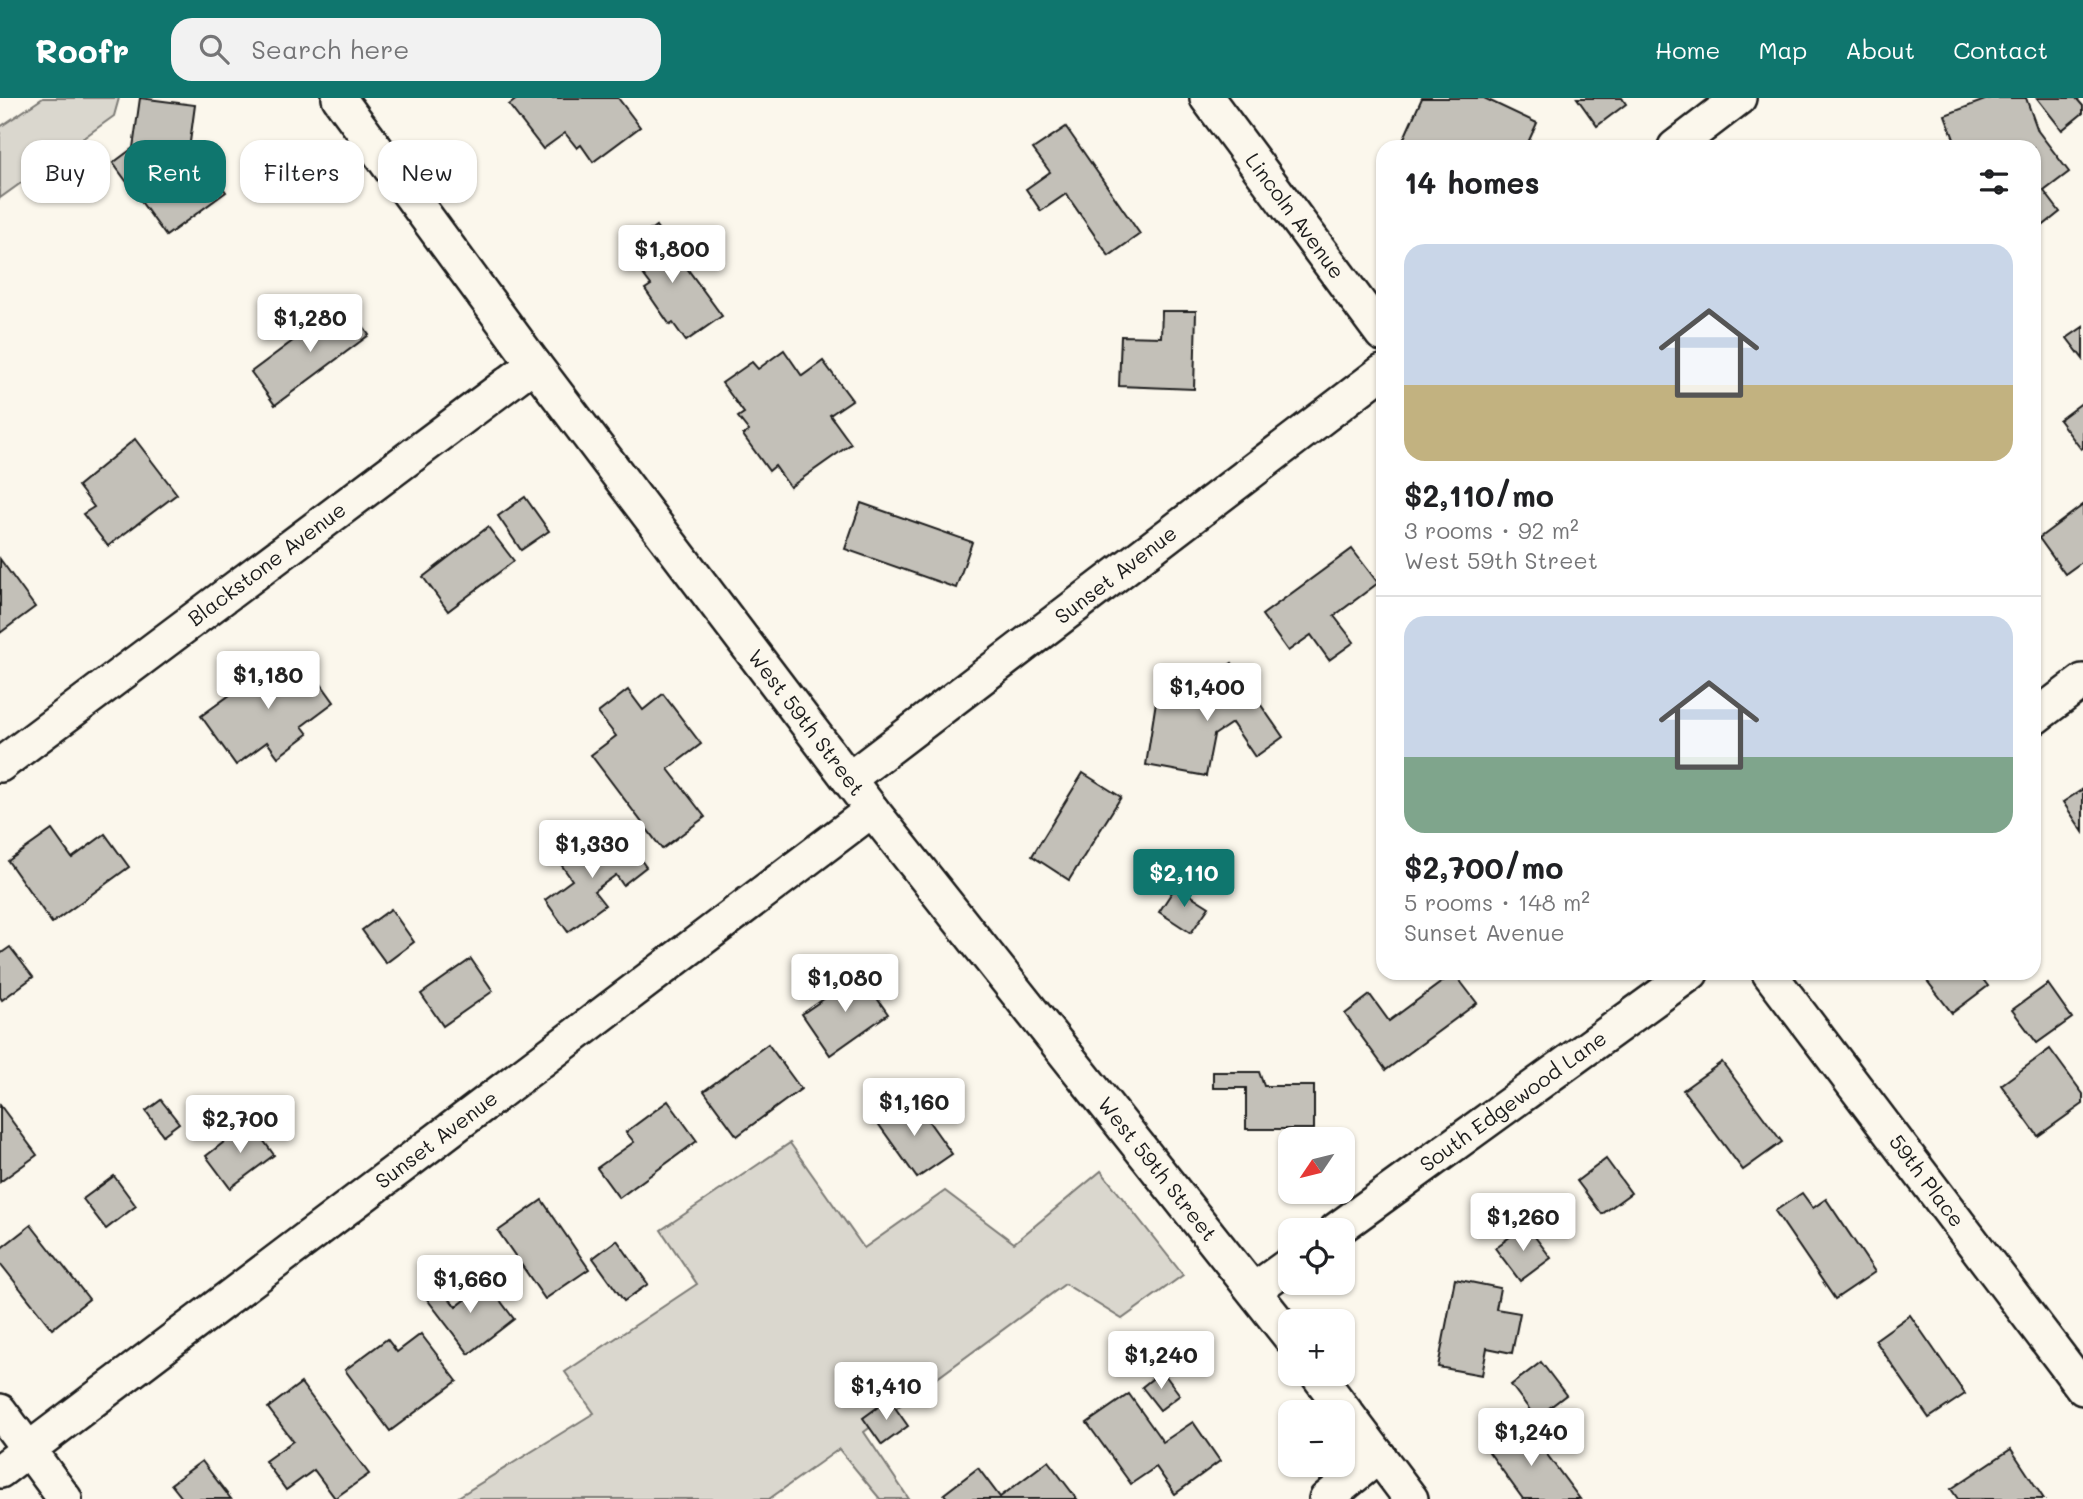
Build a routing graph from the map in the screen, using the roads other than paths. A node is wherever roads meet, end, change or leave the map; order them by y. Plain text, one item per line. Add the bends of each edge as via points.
1 (339, 98) edge
2 (1208, 98) edge
3 (1739, 98) edge
4 (1684, 140) edge
5 (1376, 326) edge
6 (534, 364) junction
7 (1376, 377) edge
8 (2083, 681) edge
9 (2041, 713) edge
10 (0, 765) edge
11 (849, 779) junction
12 (872, 810) junction
13 (1681, 980) edge
14 (1774, 980) edge
15 (1353, 1218) edge
16 (1278, 1273) edge
17 (1254, 1290) junction
18 (1278, 1321) edge
19 (1326, 1386) edge
20 (2083, 1388) edge
21 (0, 1411) edge
22 (28, 1449) junction
23 (1379, 1456) junction
24 (0, 1471) edge
25 (65, 1499) edge
26 (1326, 1499) edge
27 (1412, 1499) edge

1 - 6 street, West 59th Street
2 - 5 street, Lincoln Avenue
3 - 4 street
6 - 10 street, Blackstone Avenue
6 - 11 street, West 59th Street
7 - 11 street, Sunset Avenue
8 - 9 street
11 - 12 street, West 59th Street
12 - 17 street, West 59th Street
12 - 22 street, Sunset Avenue
13 - 15 street, South Edgewood Lane
14 - 20 street, 59th Place
16 - 17 street
17 - 18 street, West 59th Street
19 - 23 street
21 - 22 street
22 - 24 street, Sunset Avenue
22 - 25 street
23 - 26 street
23 - 27 street

